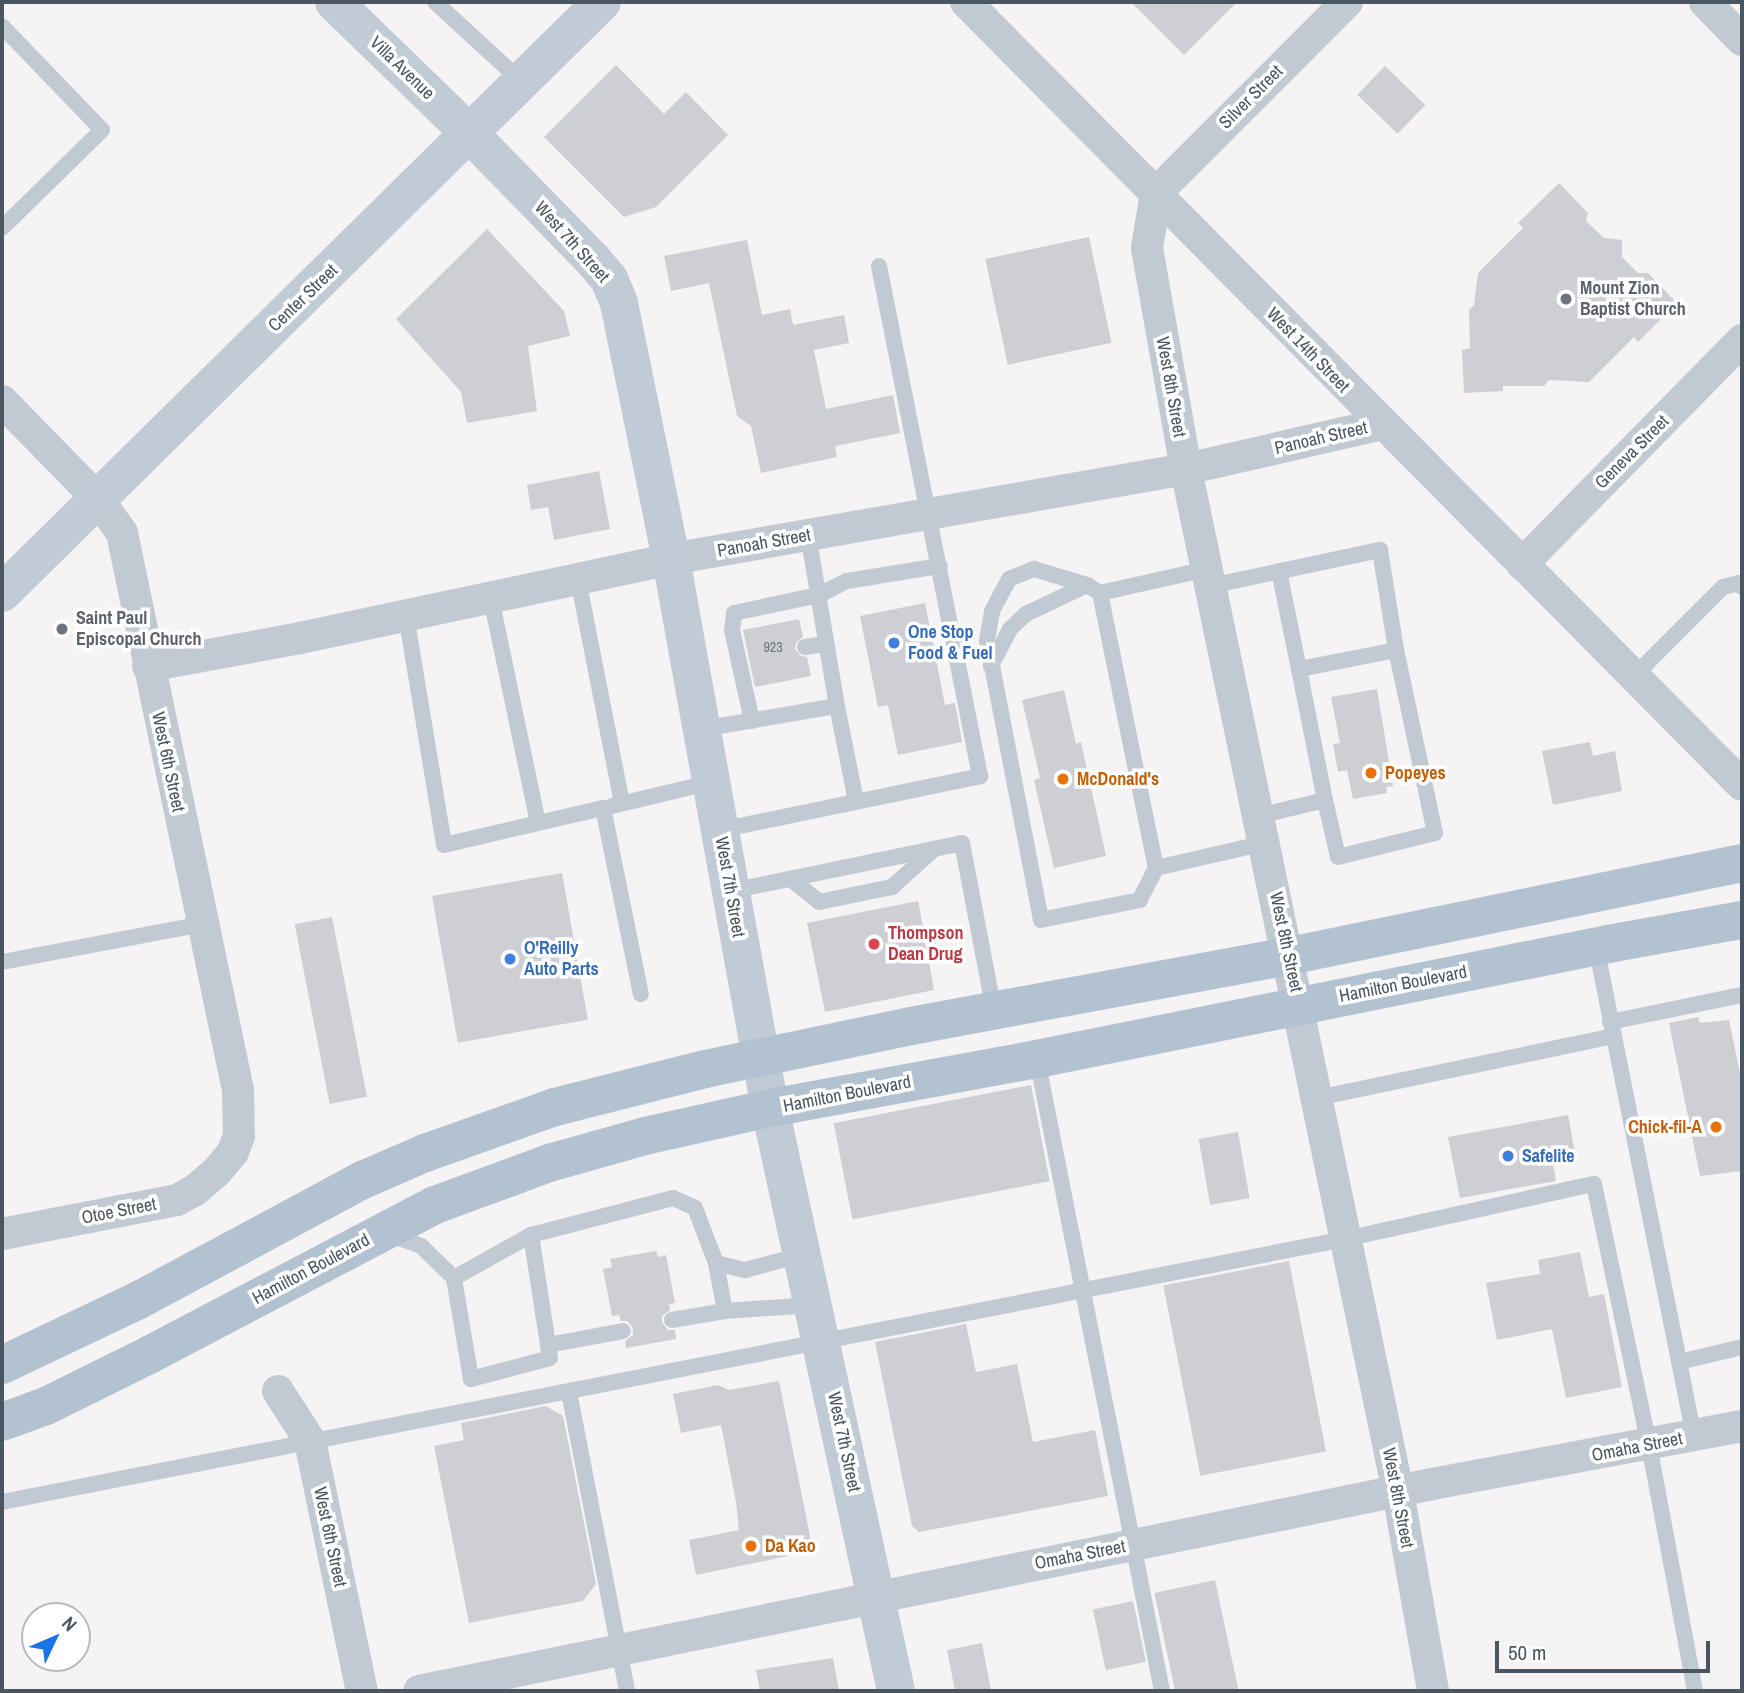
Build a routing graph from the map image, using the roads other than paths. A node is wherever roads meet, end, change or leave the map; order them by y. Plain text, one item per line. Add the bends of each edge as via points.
1 (435, 2) edge
2 (966, 2) edge
3 (1706, 2) edge
4 (1341, 4) edge
5 (346, 6) edge
6 (588, 10) edge
7 (2, 26) edge
8 (1742, 40) edge
9 (521, 81) junction
10 (470, 134) junction
11 (1156, 193) junction
12 (2, 228) edge
13 (879, 266) dead end
14 (1742, 340) edge
15 (2, 401) edge
16 (1382, 424) junction
17 (1186, 469) junction
18 (98, 499) junction
19 (930, 514) junction
20 (808, 535) junction
21 (671, 559) junction
22 (1522, 564) junction
23 (940, 566) junction
24 (1279, 571) junction
25 (1209, 577) junction
26 (578, 579) junction
27 (1742, 587) edge
28 (1093, 589) junction
29 (2, 593) edge
30 (819, 595) junction
31 (491, 598) junction
32 (406, 615) junction
33 (825, 644) junction
34 (806, 647) dead end
35 (1396, 650) junction
36 (148, 666) junction
37 (991, 666) junction
38 (1299, 669) junction
39 (1635, 675) junction
40 (837, 706) junction
41 (752, 721) junction
42 (702, 729) junction
43 (712, 782) junction
44 (1742, 785) edge
45 (1325, 800) junction
46 (856, 801) junction
47 (622, 803) junction
48 (603, 808) junction
49 (538, 822) junction
50 (720, 830) junction
51 (1262, 830) junction
52 (934, 849) junction
53 (1742, 863) edge
54 (1156, 868) junction
55 (792, 880) junction
56 (731, 891) junction
57 (1742, 920) edge
58 (203, 924) junction
59 (1595, 946) junction
60 (1289, 956) junction
61 (2, 961) edge
62 (642, 994) dead end
63 (1742, 995) edge
64 (1299, 1005) junction
65 (995, 1011) junction
66 (1611, 1029) junction
67 (761, 1058) junction
68 (1037, 1059) junction
69 (1317, 1098) junction
70 (770, 1108) junction
71 (224, 1162) joint
72 (381, 1232) junction
73 (2, 1233) edge
74 (531, 1235) junction
75 (1345, 1239) junction
76 (803, 1254) junction
77 (716, 1263) junction
78 (454, 1278) junction
79 (1083, 1289) junction
80 (814, 1304) junction
81 (725, 1311) junction
82 (673, 1320) dead end
83 (623, 1331) dead end
84 (822, 1341) junction
85 (548, 1345) junction
86 (1742, 1347) edge
87 (1679, 1362) junction
88 (2, 1365) edge
89 (278, 1391) dead end
90 (569, 1392) junction
91 (2, 1422) edge
92 (1742, 1426) edge
93 (1694, 1436) junction
94 (310, 1441) junction
95 (1649, 1445) junction
96 (1398, 1492) junction
97 (2, 1502) edge
98 (1131, 1545) junction
99 (877, 1596) junction
100 (619, 1651) junction
101 (362, 1691) edge
102 (419, 1691) edge
103 (627, 1691) edge
104 (896, 1691) edge
105 (1162, 1691) edge
106 (1433, 1691) edge
107 (1696, 1691) edge

1 - 9 lane
2 - 11 street, West 14th Street
3 - 8 street
4 - 11 street, Silver Street
5 - 10 main road, Villa Avenue
6 - 9 main road, Center Street
7 - 12 lane via 102,130
9 - 10 main road, Center Street
10 - 18 main road, Center Street
10 - 21 main road, West 7th Street via 609,279 619,303
11 - 16 street, West 14th Street
11 - 17 street, West 8th Street via 1147,248
13 - 19 lane
14 - 22 street, Geneva Street
15 - 18 street, West 6th Street
16 - 17 street, Panoah Street
16 - 22 street, West 14th Street
17 - 19 street, Panoah Street
17 - 25 street, West 8th Street
18 - 29 main road, Center Street
18 - 36 street, West 6th Street via 122,533
19 - 20 street, Panoah Street
19 - 23 lane
20 - 21 street, Panoah Street
20 - 30 lane
21 - 26 street, Panoah Street
21 - 42 main road, West 7th Street
22 - 39 street, West 14th Street
23 - 30 lane via 847,581
23 - 46 lane via 980,776
24 - 25 lane
24 - 35 lane via 1380,550
24 - 38 lane
25 - 28 lane
25 - 51 street, West 8th Street
26 - 31 street, Panoah Street
26 - 47 lane
27 - 39 lane via 1739,583 1723,587
28 - 37 lane via 1026,614 1010,629
28 - 37 lane via 1034,569 1009,579 992,611 987,640
28 - 54 lane
30 - 33 lane
30 - 41 lane via 734,613 732,630
31 - 32 street, Panoah Street
31 - 49 lane
32 - 36 street, Panoah Street
32 - 49 lane via 444,845
33 - 34 lane
33 - 40 lane
35 - 38 lane
35 - 45 lane via 1435,832 1338,857
36 - 58 street, West 6th Street
37 - 54 lane via 1041,920 1140,900
38 - 45 lane
39 - 44 street, West 14th Street
40 - 41 lane
40 - 46 lane
41 - 42 lane
42 - 43 main road, West 7th Street
43 - 47 lane
43 - 50 main road, West 7th Street
45 - 51 lane
46 - 50 lane
47 - 48 lane
48 - 49 lane
48 - 62 lane
50 - 56 main road, West 7th Street
51 - 54 lane
51 - 60 street, West 8th Street
52 - 55 lane
52 - 55 lane via 892,887 880,890 819,902
52 - 65 lane via 962,844
53 - 60 main road
55 - 56 lane
56 - 67 main road, West 7th Street
57 - 59 main road, Hamilton Boulevard
58 - 61 lane
58 - 71 street, West 6th Street via 239,1090 239,1136
59 - 64 main road, Hamilton Boulevard
59 - 66 lane
60 - 64 street, West 8th Street
60 - 65 main road
63 - 66 lane
64 - 68 main road, Hamilton Boulevard
64 - 69 street, West 8th Street
65 - 67 main road
66 - 69 lane
66 - 87 lane
67 - 70 main road, West 7th Street
67 - 88 main road via 555,1107 425,1153 365,1179 137,1301
68 - 70 main road, Hamilton Boulevard
68 - 79 lane
69 - 75 street, West 8th Street
70 - 72 main road, Hamilton Boulevard via 549,1163 435,1205
70 - 76 main road, West 7th Street
71 - 73 street, Otoe Street via 195,1190 177,1200
72 - 78 lane via 421,1246
72 - 91 main road, Hamilton Boulevard via 149,1355 46,1406
74 - 77 lane via 673,1198 695,1208
74 - 78 lane
74 - 85 lane
75 - 79 lane
75 - 95 lane via 1594,1184
75 - 96 street, West 8th Street
76 - 77 lane via 746,1270
76 - 80 main road, West 7th Street
77 - 81 lane
78 - 85 lane via 471,1379 550,1358
79 - 84 lane
79 - 98 lane
80 - 81 lane
80 - 84 main road, West 7th Street
81 - 82 lane
83 - 85 lane
84 - 90 lane
84 - 99 main road, West 7th Street
86 - 87 lane
87 - 93 lane
89 - 94 street, West 6th Street
90 - 94 lane
90 - 100 lane
92 - 93 street, Omaha Street
93 - 95 street, Omaha Street
94 - 97 lane
94 - 101 street, West 6th Street
95 - 96 street, Omaha Street
95 - 107 lane
96 - 98 street, Omaha Street
96 - 106 street, West 8th Street
98 - 99 street, Omaha Street
98 - 105 lane
99 - 100 street, Omaha Street
99 - 104 main road, West 7th Street
100 - 102 street, Omaha Street
100 - 103 lane

